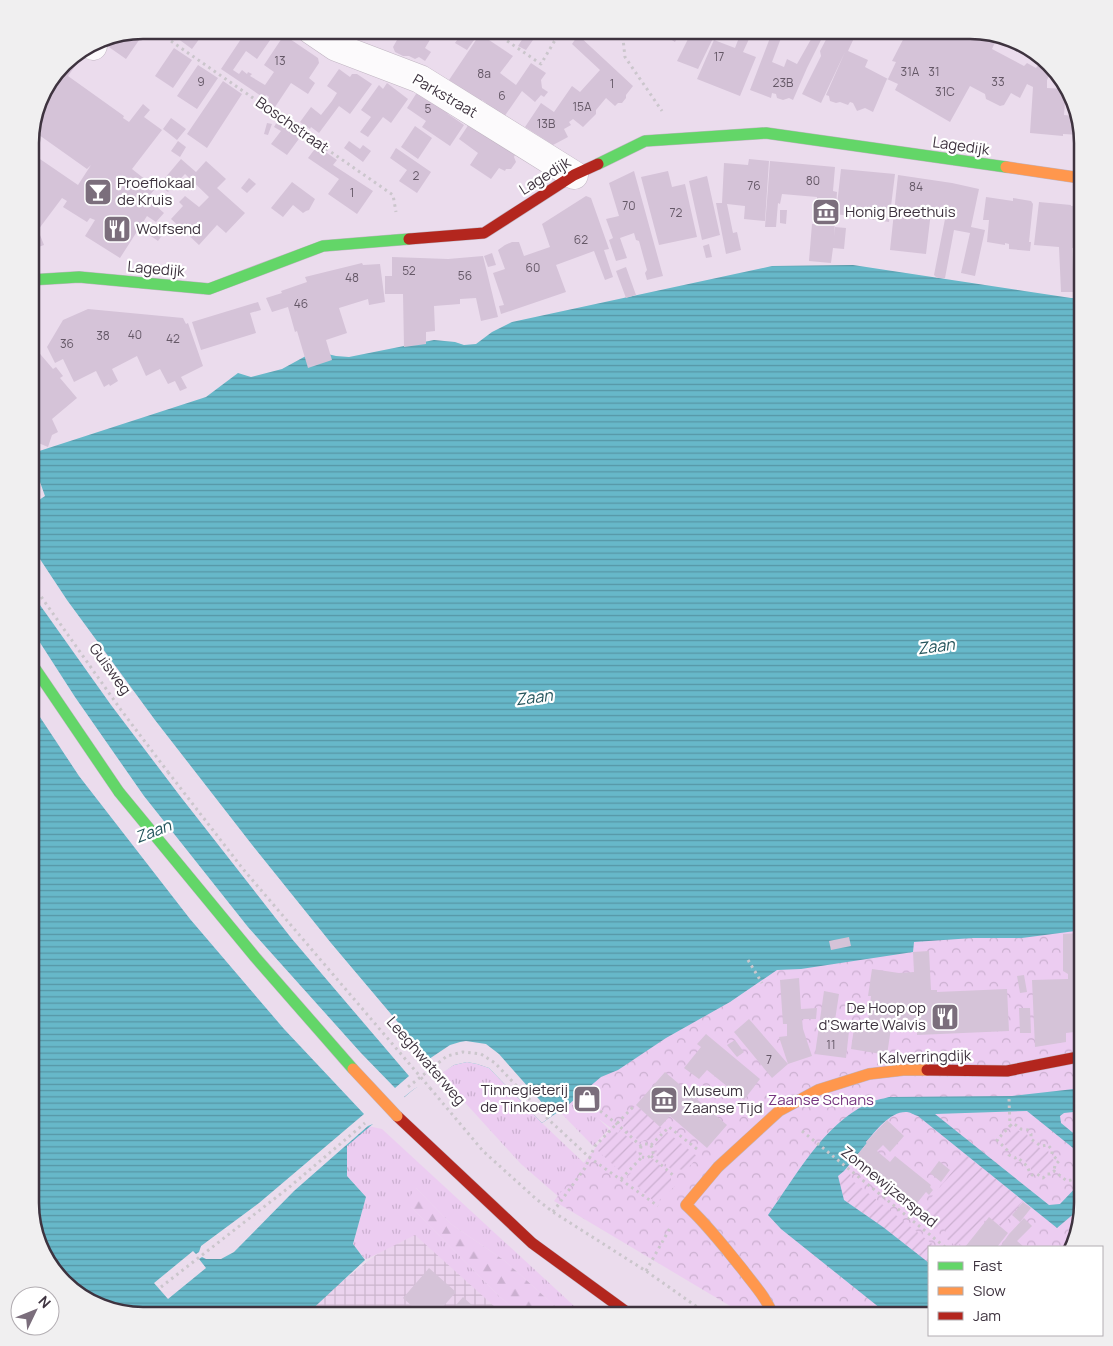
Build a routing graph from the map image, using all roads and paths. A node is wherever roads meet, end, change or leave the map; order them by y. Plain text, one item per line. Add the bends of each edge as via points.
1 (168, 39) edge
2 (324, 39) edge
3 (504, 39) edge
4 (556, 39) edge
5 (623, 39) edge
6 (680, 139) junction
7 (574, 174) junction
8 (1074, 177) edge
9 (400, 238) junction
10 (39, 279) edge
11 (39, 594) edge
12 (39, 674) edge
13 (168, 772) joint
14 (748, 960) dead end
15 (762, 983) dead end
16 (1074, 1058) edge
17 (402, 1092) dead end
18 (1008, 1093) dead end
19 (634, 1106) dead end
20 (595, 1107) dead end
21 (369, 1119) dead end
22 (617, 1124) junction
23 (1010, 1126) junction
24 (651, 1145) junction
25 (818, 1145) dead end
26 (640, 1146) junction
27 (642, 1156) junction
28 (590, 1158) junction
29 (718, 1167) junction
30 (1054, 1171) junction
31 (621, 1179) junction
32 (1074, 1179) edge
33 (686, 1205) junction
34 (553, 1212) junction
35 (664, 1236) dead end
36 (944, 1246) edge
37 (646, 1271) junction
38 (161, 1287) dead end
39 (620, 1307) edge
40 (697, 1307) edge
41 (771, 1307) edge

1 - 9 path, Boschstraat via 393,195
2 - 7 street, Parkstraat via 336,47 420,78
3 - 4 path via 541,64
5 - 6 path via 625,56
6 - 7 street, Lagedijk via 645,141
6 - 8 street, Lagedijk via 766,133
7 - 9 street, Lagedijk via 484,233
9 - 10 street, Lagedijk via 323,246 209,289 79,277
11 - 13 path, Guisweg
12 - 39 street, bridge via 119,792 232,932 338,1054 397,1116 532,1243
13 - 34 path, Leeghwaterweg, bridge via 243,869 483,1151
14 - 15 path
16 - 29 street, Kalverringdijk via 1007,1071 903,1070 869,1074 818,1090 779,1111
17 - 28 path via 447,1056 463,1052 481,1054 495,1063
18 - 23 path
19 - 22 path
20 - 22 path
21 - 38 path via 287,1189
22 - 26 path
22 - 28 path via 595,1146
23 - 30 path via 1013,1123 1026,1129 1031,1139 1041,1146 1050,1147 1058,1161
23 - 30 path via 997,1140 1009,1155 1017,1157 1030,1173 1043,1178
24 - 26 path
24 - 27 path via 654,1152 651,1156
24 - 29 path via 669,1126
25 - 36 path, Zonnewijzerspad
26 - 27 path
27 - 31 path
28 - 31 path
28 - 34 path
29 - 33 street, Kalverringdijk
30 - 32 path via 1067,1181
31 - 33 path via 664,1210
33 - 41 street via 701,1218
34 - 37 path, Leeghwaterweg
35 - 37 path
37 - 40 path, Leeghwaterweg

